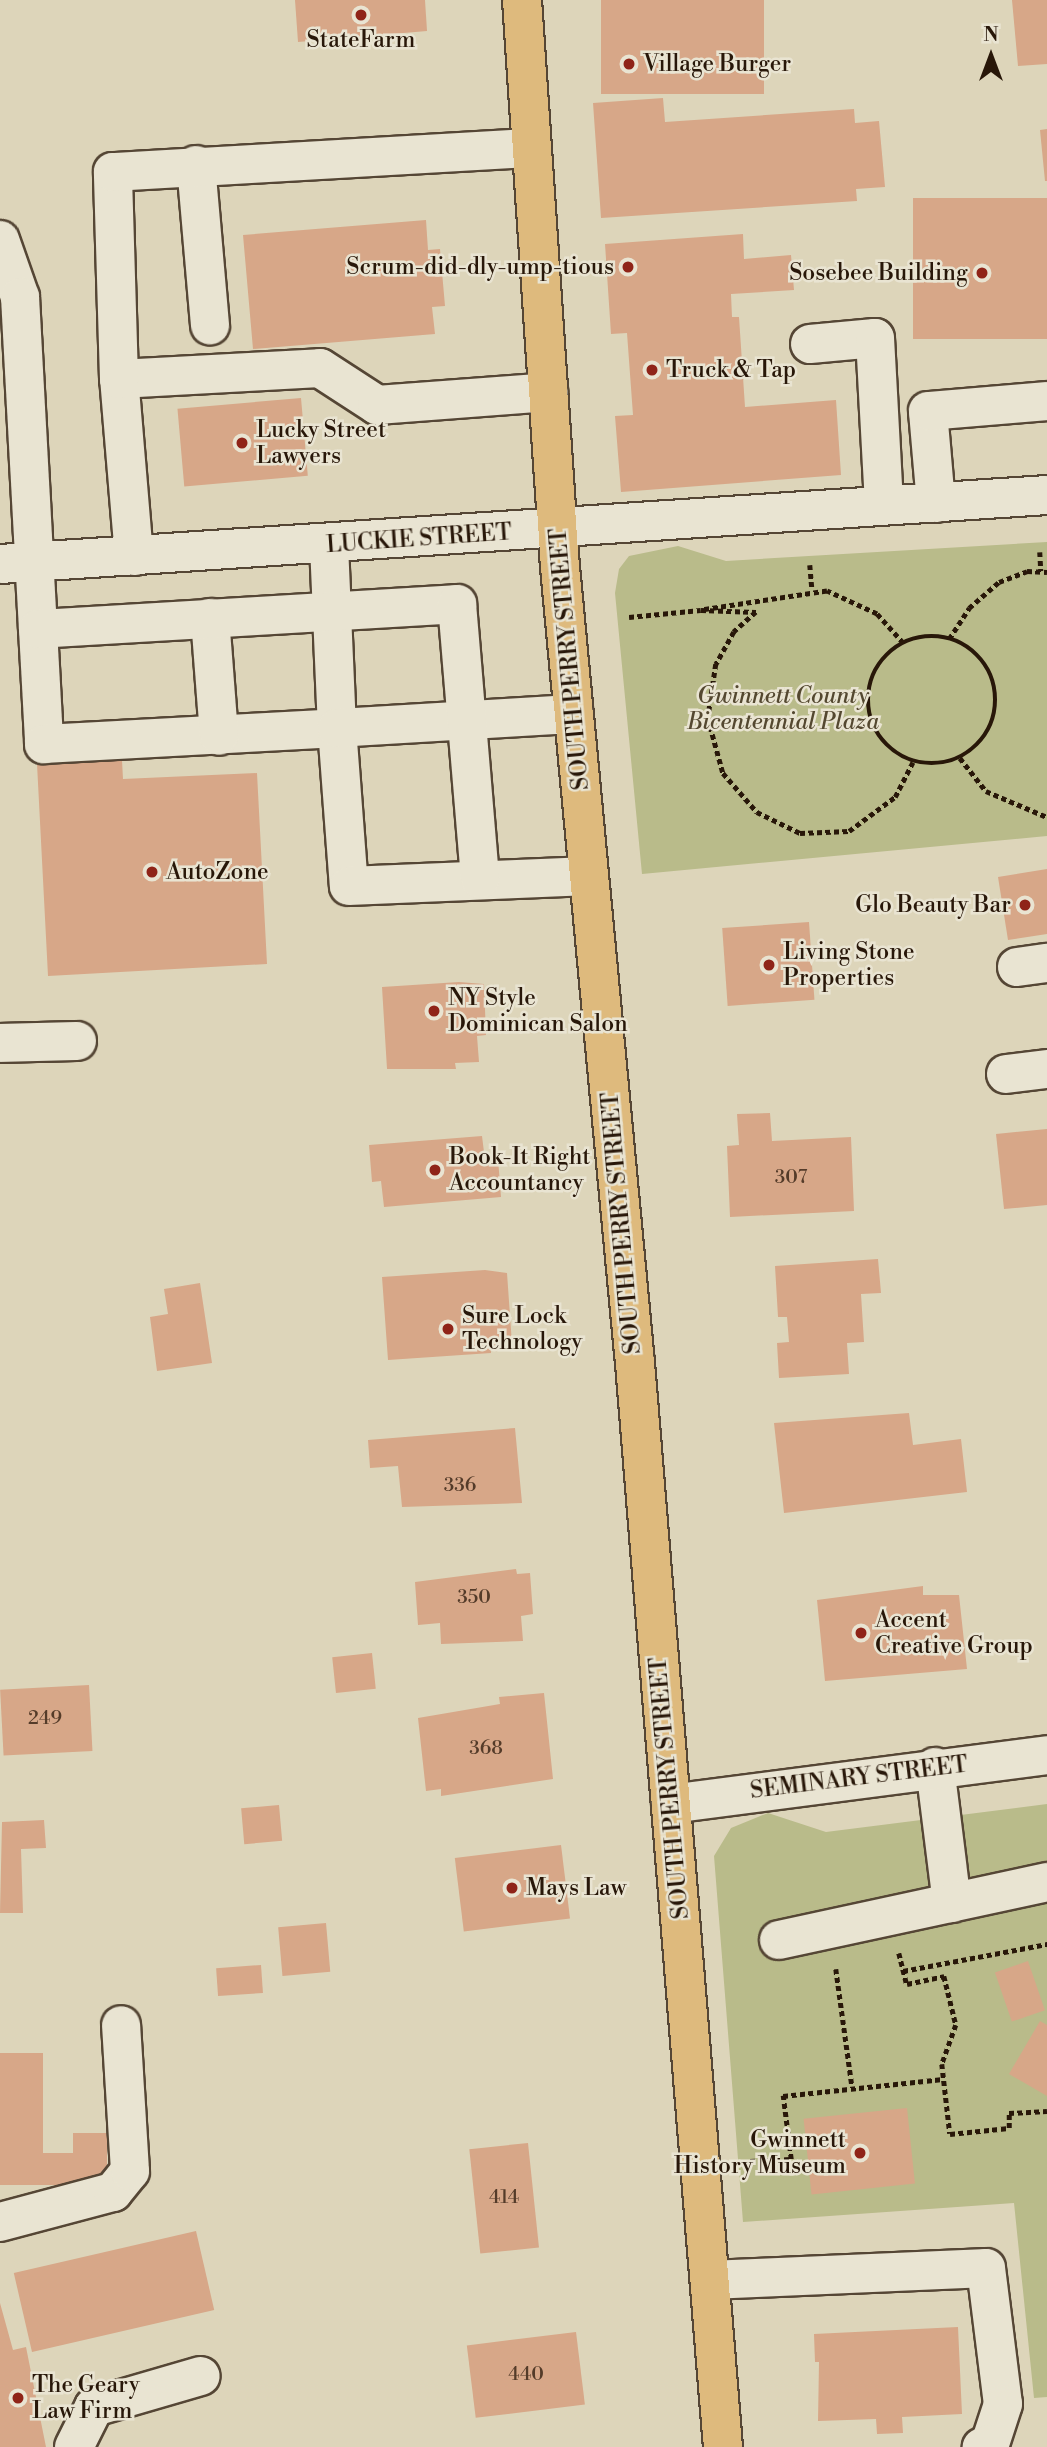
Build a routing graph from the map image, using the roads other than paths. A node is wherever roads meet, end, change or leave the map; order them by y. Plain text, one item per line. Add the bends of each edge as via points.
1 (522, 0) edge
2 (531, 148) junction
3 (196, 165) junction
4 (0, 240) edge
5 (210, 325) dead end
6 (810, 345) dead end
7 (11, 360) edge
8 (119, 379) junction
9 (549, 392) junction
10 (1047, 401) edge
11 (1047, 495) edge
12 (936, 503) junction
13 (884, 505) junction
14 (558, 530) junction
15 (329, 545) junction
16 (134, 556) junction
17 (17, 563) edge
18 (334, 610) junction
19 (210, 618) junction
20 (38, 629) junction
21 (574, 714) junction
22 (468, 722) junction
23 (337, 728) junction
24 (219, 736) junction
25 (589, 876) junction
26 (480, 879) junction
27 (77, 1041) dead end
28 (0, 1043) edge
29 (1047, 1069) edge
30 (1006, 1074) dead end
31 (1047, 1755) edge
32 (935, 1767) junction
33 (671, 1804) junction
34 (1047, 1882) edge
35 (952, 1903) junction
36 (779, 1940) dead end
37 (121, 2025) dead end
38 (0, 2222) edge
39 (711, 2280) junction
40 (201, 2376) dead end
41 (74, 2447) edge
42 (723, 2447) edge
43 (982, 2447) edge

1 - 2 main road, SOUTH PERRY STREET
2 - 3 street
2 - 9 main road, SOUTH PERRY STREET
3 - 5 street
3 - 8 street via 113,172
4 - 7 street via 20,298
6 - 13 street via 875,338
7 - 17 street
8 - 9 street via 320,368 377,405
8 - 16 street
9 - 14 main road, SOUTH PERRY STREET
10 - 12 street via 928,411
11 - 12 street, LUCKIE STREET
12 - 13 street, LUCKIE STREET
13 - 14 street, LUCKIE STREET
14 - 15 street, LUCKIE STREET
14 - 21 main road, SOUTH PERRY STREET
15 - 16 street, LUCKIE STREET
15 - 18 street
16 - 17 street, LUCKIE STREET
17 - 20 street
18 - 19 street
18 - 22 street via 457,604
18 - 23 street
19 - 20 street
19 - 24 street
20 - 24 street via 44,744
21 - 22 street
21 - 25 main road, SOUTH PERRY STREET
22 - 23 street
22 - 26 street
23 - 24 street
23 - 26 street via 349,886
25 - 26 street
25 - 33 main road, SOUTH PERRY STREET
27 - 28 street
29 - 30 street
31 - 32 street, SEMINARY STREET
32 - 33 street, SEMINARY STREET
32 - 35 street
33 - 39 main road, SOUTH PERRY STREET
34 - 35 street
35 - 36 street
37 - 38 street via 130,2171 113,2192
39 - 42 main road, SOUTH PERRY STREET
39 - 43 street via 986,2268 1003,2404 990,2444
40 - 41 street via 94,2407

